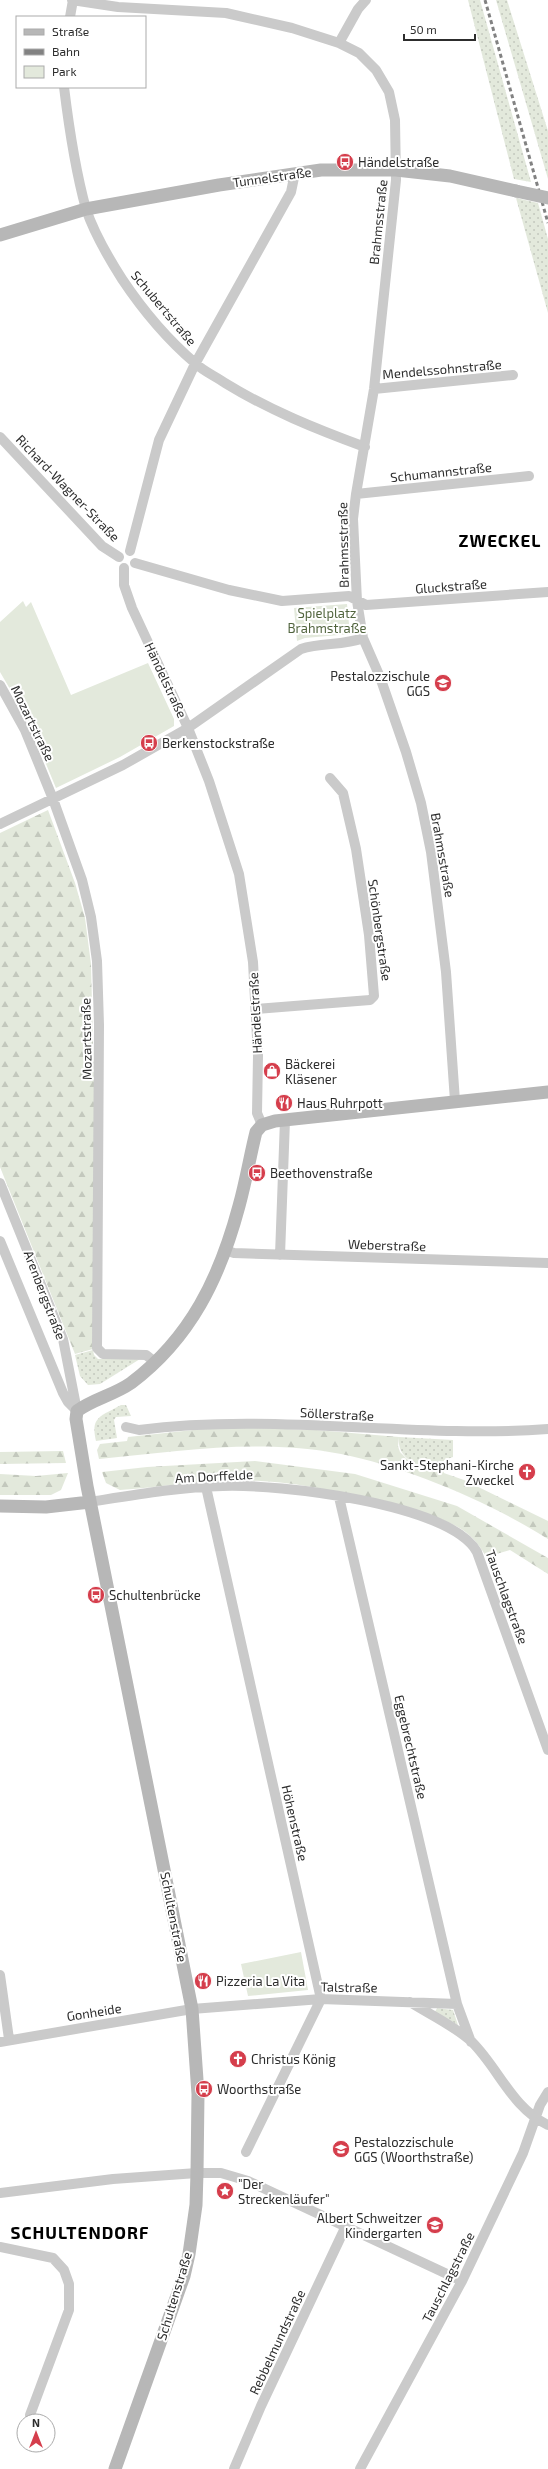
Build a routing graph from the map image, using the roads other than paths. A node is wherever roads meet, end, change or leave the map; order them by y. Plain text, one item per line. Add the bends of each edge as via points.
1 (72, 0) edge
2 (366, 0) edge
3 (70, 16) edge
4 (338, 43) junction
5 (64, 88) edge
6 (396, 170) junction
7 (295, 173) junction
8 (548, 198) edge
9 (86, 209) junction
10 (0, 236) edge
11 (195, 364) junction
12 (513, 375) dead end
13 (374, 389) junction
14 (0, 437) edge
15 (365, 447) junction
16 (529, 476) dead end
17 (356, 494) junction
18 (130, 551) junction
19 (119, 556) junction
20 (135, 562) junction
21 (124, 568) junction
22 (548, 592) edge
23 (357, 602) junction
24 (363, 638) junction
25 (0, 685) edge
26 (188, 728) junction
27 (330, 778) dead end
28 (53, 799) junction
29 (0, 824) edge
30 (256, 1009) junction
31 (548, 1092) edge
32 (455, 1101) junction
33 (285, 1120) junction
34 (262, 1125) junction
35 (0, 1183) edge
36 (0, 1241) edge
37 (225, 1250) junction
38 (280, 1254) junction
39 (548, 1263) edge
40 (155, 1362) junction
41 (77, 1411) junction
42 (126, 1426) dead end
43 (548, 1429) edge
44 (206, 1487) junction
45 (339, 1497) junction
46 (90, 1502) junction
47 (0, 1506) edge
48 (548, 1750) edge
49 (0, 1975) edge
50 (321, 1999) junction
51 (409, 2002) junction
52 (457, 2004) junction
53 (192, 2010) junction
54 (4, 2040) edge
55 (471, 2042) junction
56 (548, 2092) edge
57 (536, 2119) junction
58 (548, 2125) edge
59 (246, 2152) dead end
60 (197, 2173) junction
61 (0, 2193) edge
62 (345, 2228) junction
63 (0, 2247) edge
64 (462, 2281) junction
65 (31, 2413) edge
66 (115, 2469) edge
67 (234, 2469) edge
68 (360, 2469) edge

1 - 3 street
1 - 4 street, Brahmsstraße via 153,10 226,13 292,28
2 - 4 street
4 - 6 street, Brahmsstraße via 360,53 376,70 389,92 396,120
5 - 9 street, Schubertstraße via 70,137
6 - 7 street, Tunnelstraße via 343,169
6 - 8 street, Tunnelstraße, bridge via 450,176
6 - 13 street, Brahmsstraße
7 - 9 street, Tunnelstraße
7 - 11 street via 291,192
9 - 10 street, Tunnelstraße
9 - 11 street, Schubertstraße via 102,246 130,291
11 - 15 street, Schubertstraße via 268,407
11 - 18 street via 159,440
12 - 13 street, Mendelssohnstraße
13 - 15 street, Brahmsstraße
14 - 19 street, Richard-Wagner-Straße via 102,546
15 - 17 street, Brahmsstraße
16 - 17 street, Schumannstraße
17 - 23 street, Brahmsstraße via 353,520
18 - 19 street, Richard-Wagner-Straße
18 - 20 street, Richard-Wagner-Straße via 135,556
19 - 21 street, Richard-Wagner-Straße via 119,563
20 - 21 street
20 - 23 street via 229,590 282,600 349,596
21 - 26 street, Händelstraße via 124,585 132,608
22 - 23 street, Gluckstraße via 366,605
23 - 24 street, Brahmsstraße
24 - 26 street via 312,645 301,649
24 - 32 street, Brahmsstraße via 380,677 406,752 421,803 431,852 446,972
25 - 28 street, Mozartstraße via 25,730
26 - 28 street via 123,765
26 - 30 street, Händelstraße via 209,781 239,874 249,932
27 - 30 street, Schönbergstraße via 342,793 356,849 369,935 374,996 370,1000
28 - 29 street
28 - 40 street, Mozartstraße via 82,880 91,917 97,961 97,1348 103,1354 146,1355
30 - 34 street, Händelstraße via 257,1113
31 - 32 street
32 - 33 street
33 - 34 street
33 - 38 street
34 - 37 street via 256,1132 239,1207
35 - 41 street, Arenbergstraße via 63,1340
36 - 41 street, Arenbergstraße via 63,1393
37 - 38 street, Weberstraße via 234,1253
37 - 40 street via 197,1313 181,1335
38 - 39 street, Weberstraße
40 - 41 street via 130,1383
41 - 46 street, Arenbergstraße via 76,1419
42 - 43 street, Söllerstraße via 139,1430 234,1422 462,1432
44 - 45 street, Am Dorffelde via 293,1489
44 - 46 street, Am Dorffelde
44 - 50 street, Höhenstraße
45 - 48 street, Tauschlagstraße via 421,1517 457,1532 474,1546
45 - 52 street, Eggebrechtstraße
46 - 47 street via 46,1507
46 - 53 street, Schultenstraße
49 - 54 street
50 - 51 street, Talstraße
50 - 53 street, Talstraße
50 - 59 street
51 - 52 street, Talstraße
51 - 55 street
52 - 55 street
53 - 54 street, Gonheide
53 - 60 street, Schultenstraße via 198,2094
55 - 57 street via 518,2103
56 - 57 street, Tauschlagstraße via 540,2105
57 - 58 street
57 - 64 street, Tauschlagstraße via 523,2153
60 - 61 street via 113,2179
60 - 62 street via 221,2173 248,2182
60 - 66 street, Schultenstraße via 193,2229 184,2276
62 - 64 street
62 - 67 street, Rebbelmundstraße
63 - 65 street via 53,2258 64,2270 69,2284 69,2310
64 - 68 street, Tauschlagstraße

